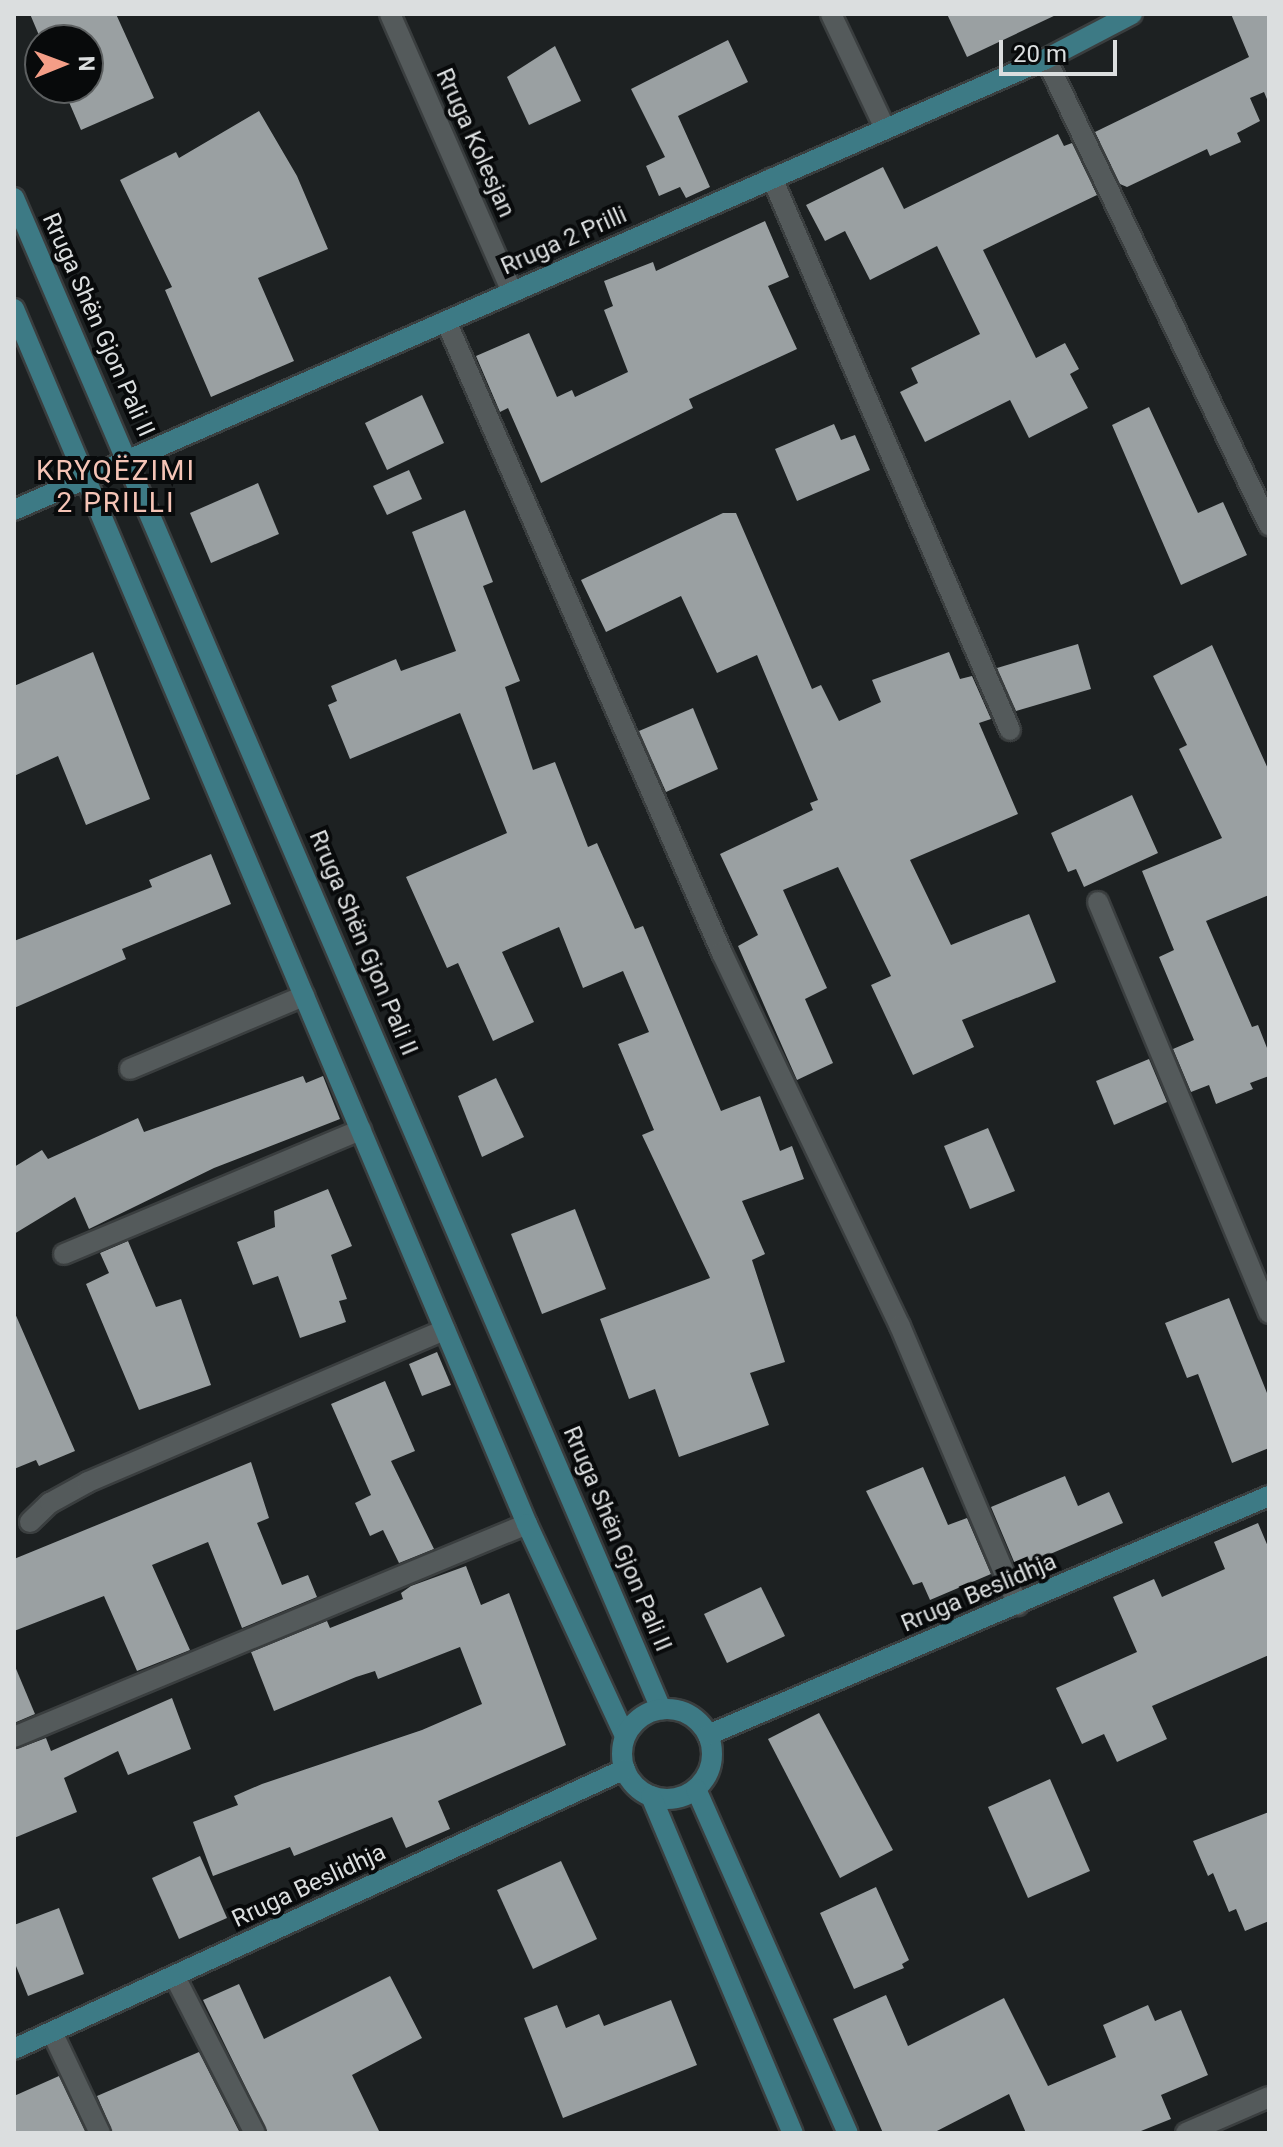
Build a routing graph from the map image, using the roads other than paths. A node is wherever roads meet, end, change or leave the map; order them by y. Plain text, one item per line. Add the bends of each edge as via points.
1 (390, 14) edge
2 (831, 14) edge
3 (1132, 14) edge
4 (1046, 59) junction
5 (885, 128) junction
6 (772, 178) junction
7 (14, 198) edge
8 (512, 292) junction
9 (14, 309) edge
10 (446, 321) junction
11 (128, 461) junction
12 (89, 478) junction
13 (14, 510) edge
14 (1269, 525) edge
15 (1010, 730) dead end
16 (1098, 902) dead end
17 (304, 996) junction
18 (130, 1069) dead end
19 (361, 1130) junction
20 (64, 1254) dead end
21 (1269, 1313) edge
22 (445, 1330) junction
23 (1269, 1496) edge
24 (30, 1522) dead end
25 (527, 1524) junction
26 (1018, 1605) junction
27 (661, 1709) junction
28 (708, 1735) junction
29 (625, 1736) junction
30 (14, 1737) edge
31 (625, 1769) junction
32 (696, 1789) junction
33 (651, 1796) junction
34 (175, 1977) junction
35 (52, 2032) junction
36 (14, 2049) edge
37 (1269, 2097) edge
38 (100, 2133) edge
39 (255, 2133) edge
40 (793, 2133) edge
41 (848, 2133) edge
42 (1186, 2133) edge

1 - 8 street, Rruga Kolesjan
2 - 5 street
3 - 4 street, Rruga 2 Prilli
4 - 5 street, Rruga 2 Prilli
4 - 14 street
5 - 6 street, Rruga 2 Prilli
6 - 8 street, Rruga 2 Prilli
6 - 15 street
7 - 11 street, Rruga Shën Gjon Pali II
8 - 10 street, Rruga 2 Prilli
9 - 12 street
10 - 11 street, Rruga 2 Prilli
10 - 26 street via 722,953 900,1326
11 - 12 street, Rruga 2 Prilli
11 - 27 street, Rruga Shën Gjon Pali II
12 - 13 street, Rruga 2 Prilli
12 - 17 street
16 - 21 street
17 - 18 street
17 - 19 street
19 - 20 street
19 - 22 street
22 - 24 street via 88,1482 50,1503
22 - 25 street
23 - 26 street, Rruga Beslidhja
25 - 29 street
25 - 30 street
26 - 28 street, Rruga Beslidhja
27 - 28 street via 689,1714
27 - 29 street via 639,1718
28 - 32 street via 711,1764
29 - 31 street
31 - 33 street
31 - 34 street, Rruga Beslidhja
32 - 33 street via 675,1798
32 - 41 street
33 - 40 street
34 - 35 street, Rruga Beslidhja
34 - 39 street
35 - 36 street, Rruga Beslidhja
35 - 38 street
37 - 42 street

